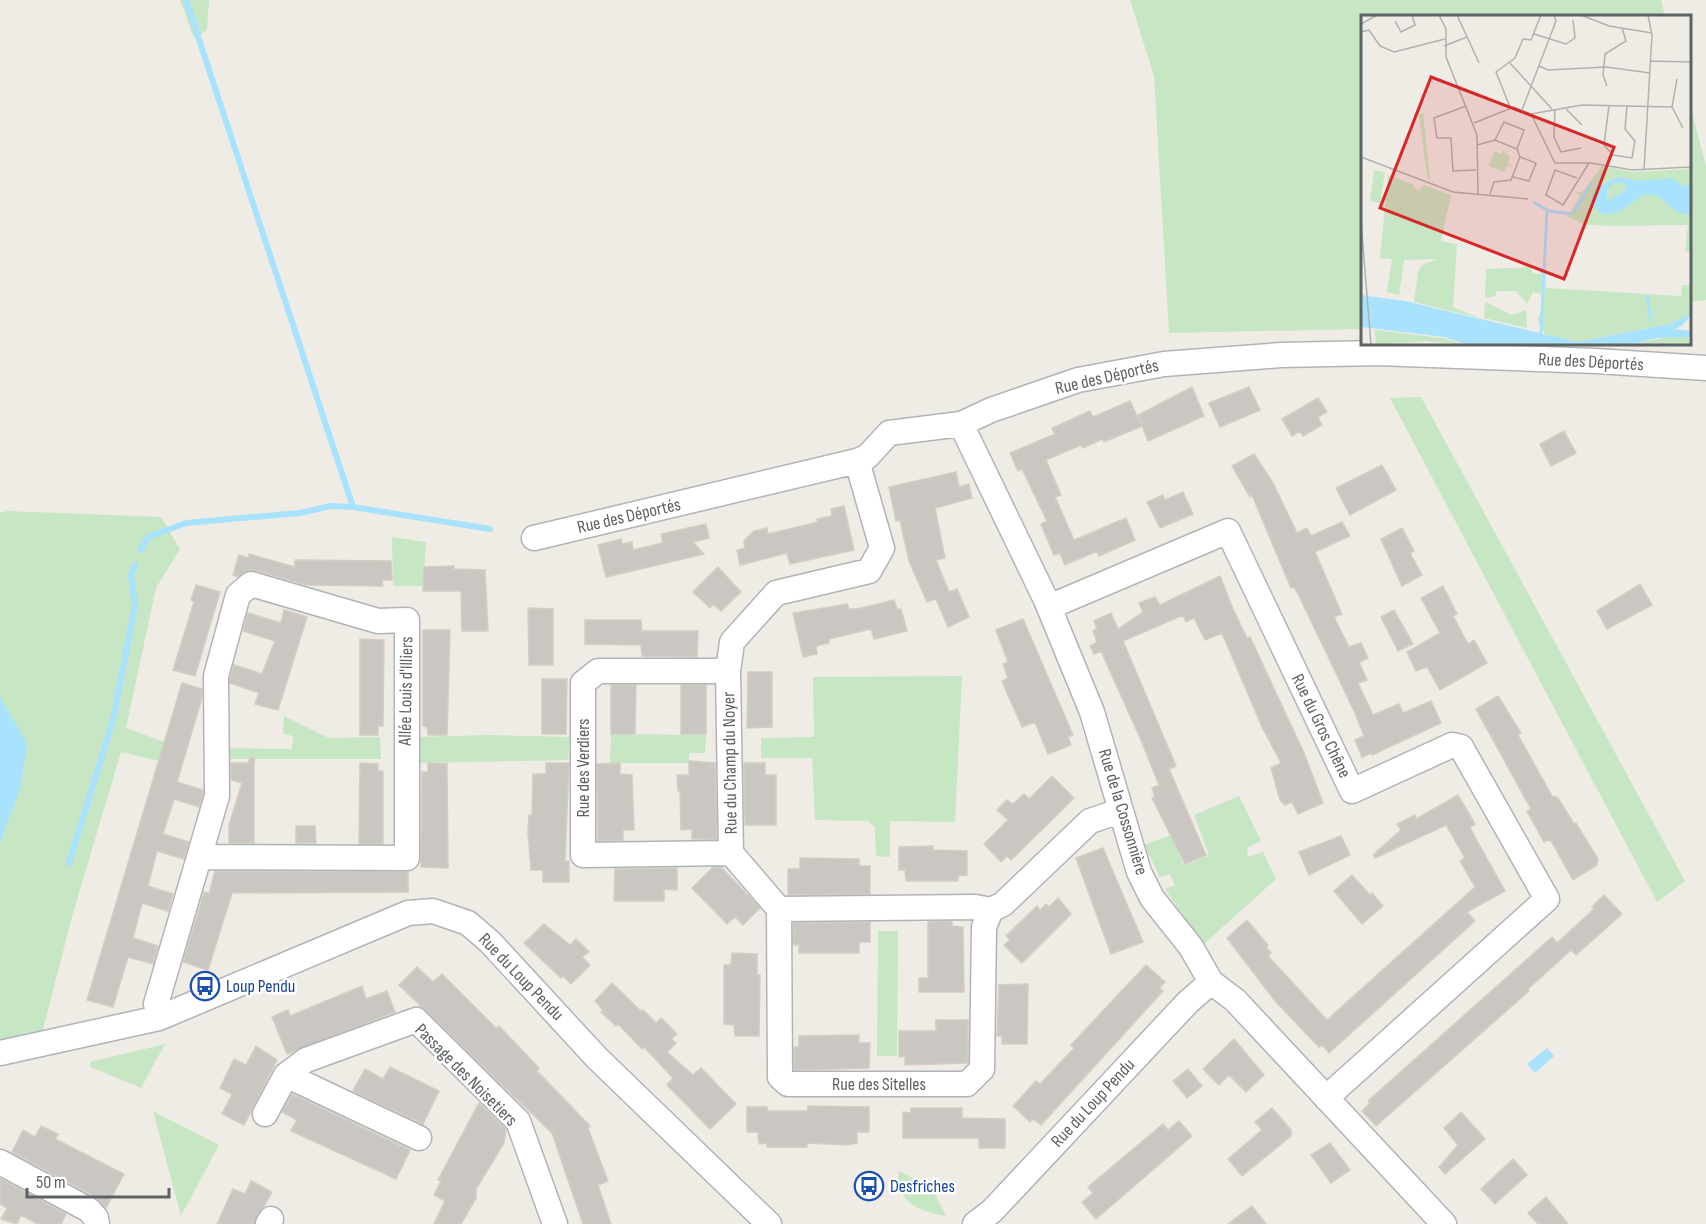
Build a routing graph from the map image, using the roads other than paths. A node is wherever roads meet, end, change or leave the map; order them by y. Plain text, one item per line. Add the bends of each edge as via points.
1 (1706, 368) edge
2 (961, 424) junction
3 (857, 461) junction
4 (534, 538) dead end
5 (1049, 607) junction
6 (728, 671) junction
7 (1120, 811) junction
8 (731, 853) junction
9 (201, 857) junction
10 (779, 909) junction
11 (991, 910) junction
12 (1211, 982) junction
13 (159, 1018) junction
14 (0, 1053) edge
15 (286, 1075) junction
16 (1326, 1098) junction
17 (265, 1114) dead end
18 (419, 1138) dead end
19 (0, 1162) edge
20 (97, 1224) edge
21 (555, 1224) edge
22 (769, 1224) edge
23 (975, 1224) edge
24 (1444, 1224) edge

1 - 2 street, Rue des Déportés via 1377,353 1190,361 1078,380
2 - 3 street, Rue des Déportés via 889,434 867,457
2 - 5 street, Rue de la Cossonnière
3 - 4 street, Rue des Déportés
3 - 6 street, Rue du Champ du Noyer via 882,548 869,571 776,593 732,642
5 - 7 street, Rue de la Cossonnière via 1092,712
5 - 16 street, Rue du Gros Chêne via 1228,531 1352,791 1452,745 1461,747 1484,787 1547,899
6 - 8 street, Rue du Champ du Noyer
6 - 8 street, Rue des Verdiers via 598,671 583,683 583,855
7 - 11 street via 1090,821 1003,904
7 - 12 street, Rue de la Cossonnière via 1139,872 1152,898 1191,947
8 - 10 street, Rue du Champ du Noyer
9 - 9 street, Allée Louis d'Illiers via 218,796 216,676 238,595 251,584 378,621 407,620 407,858
9 - 13 street, Allée Louis d'Illiers via 156,1004
10 - 11 street
10 - 11 street, Rue des Sitelles via 780,1077 788,1084 967,1084 982,1069 984,927
12 - 16 street, Rue de la Cossonnière via 1234,1000
12 - 23 street, Rue du Loup Pendu via 992,1211
13 - 14 street, Rue du Loup Pendu
13 - 22 street, Rue du Loup Pendu via 408,913 433,911 451,916 468,923 490,942 597,1058
15 - 17 street, Passage des Noisetiers
15 - 18 street
15 - 21 street, Passage des Noisetiers via 306,1060 416,1020 518,1121
16 - 24 street, Rue de la Cossonnière
19 - 20 street via 90,1210

